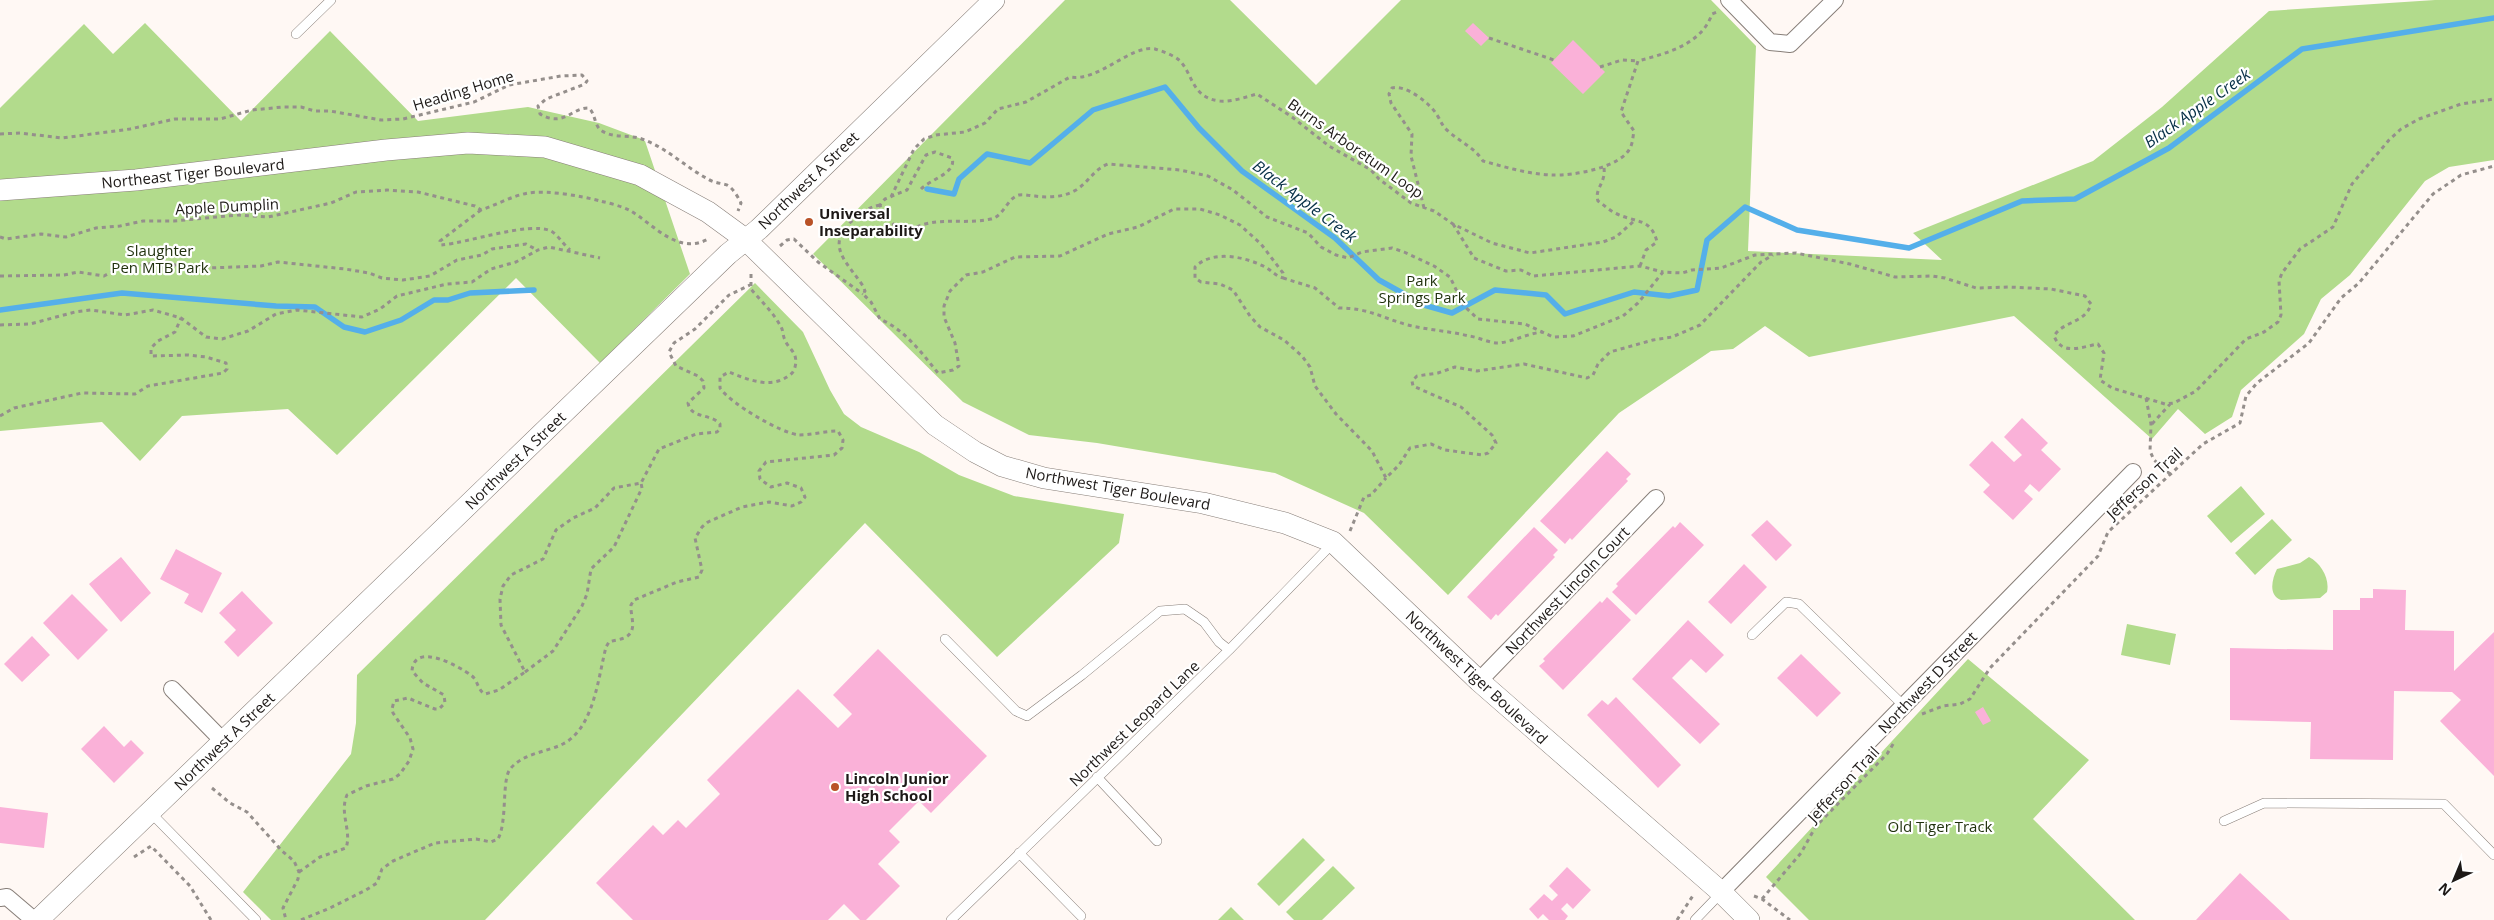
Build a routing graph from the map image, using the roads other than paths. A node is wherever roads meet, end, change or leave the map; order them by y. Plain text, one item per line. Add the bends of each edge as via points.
1 (331, 0) edge
2 (994, 0) edge
3 (1835, 0) edge
4 (1731, 2) edge
5 (296, 34) dead end
6 (386, 150) joint
7 (0, 190) edge
8 (745, 239) junction
9 (2133, 472) dead end
10 (1656, 498) dead end
11 (1341, 537) junction
12 (1752, 635) dead end
13 (945, 639) dead end
14 (1229, 650) junction
15 (1479, 681) junction
16 (172, 689) dead end
17 (1904, 706) junction
18 (223, 741) junction
19 (1097, 777) junction
20 (150, 812) junction
21 (2224, 821) dead end
22 (1157, 840) dead end
23 (1019, 853) junction
24 (2494, 855) edge
25 (1721, 892) junction
26 (0, 898) edge
27 (1081, 916) dead end
28 (34, 920) edge
29 (38, 920) edge
30 (256, 920) edge
31 (951, 920) edge
32 (1695, 920) edge
33 (1749, 920) edge

1 - 5 lane
2 - 8 street, Northwest A Street
3 - 4 street via 1790,44 1770,42
6 - 7 street, Northeast Tiger Boulevard via 136,180
6 - 8 street, Northwest Tiger Boulevard via 468,143 545,147 640,175 708,212
8 - 11 street, Northwest Tiger Boulevard via 935,425 1002,466 1044,478 1204,503
8 - 18 street, Northwest A Street
9 - 17 street, Northwest D Street
10 - 15 street, Northwest Lincoln Court
11 - 14 lane, Northwest Leopard Lane
11 - 15 street, Northwest Tiger Boulevard
12 - 17 lane via 1786,602 1799,604
13 - 14 lane via 1016,711 1027,716 1160,611 1185,608 1204,622
14 - 19 lane, Northwest Leopard Lane
15 - 25 street, Northwest Tiger Boulevard
16 - 18 street
17 - 25 street, Northwest D Street
18 - 20 street, Northwest A Street
19 - 22 lane
19 - 23 lane, Northwest Leopard Lane
20 - 29 street, Northwest A Street
20 - 30 lane
21 - 24 lane via 2264,803 2444,804
23 - 27 lane
23 - 31 lane, Northwest Leopard Lane
25 - 32 lane
25 - 33 street, Northwest Tiger Boulevard
26 - 28 street via 7,897

